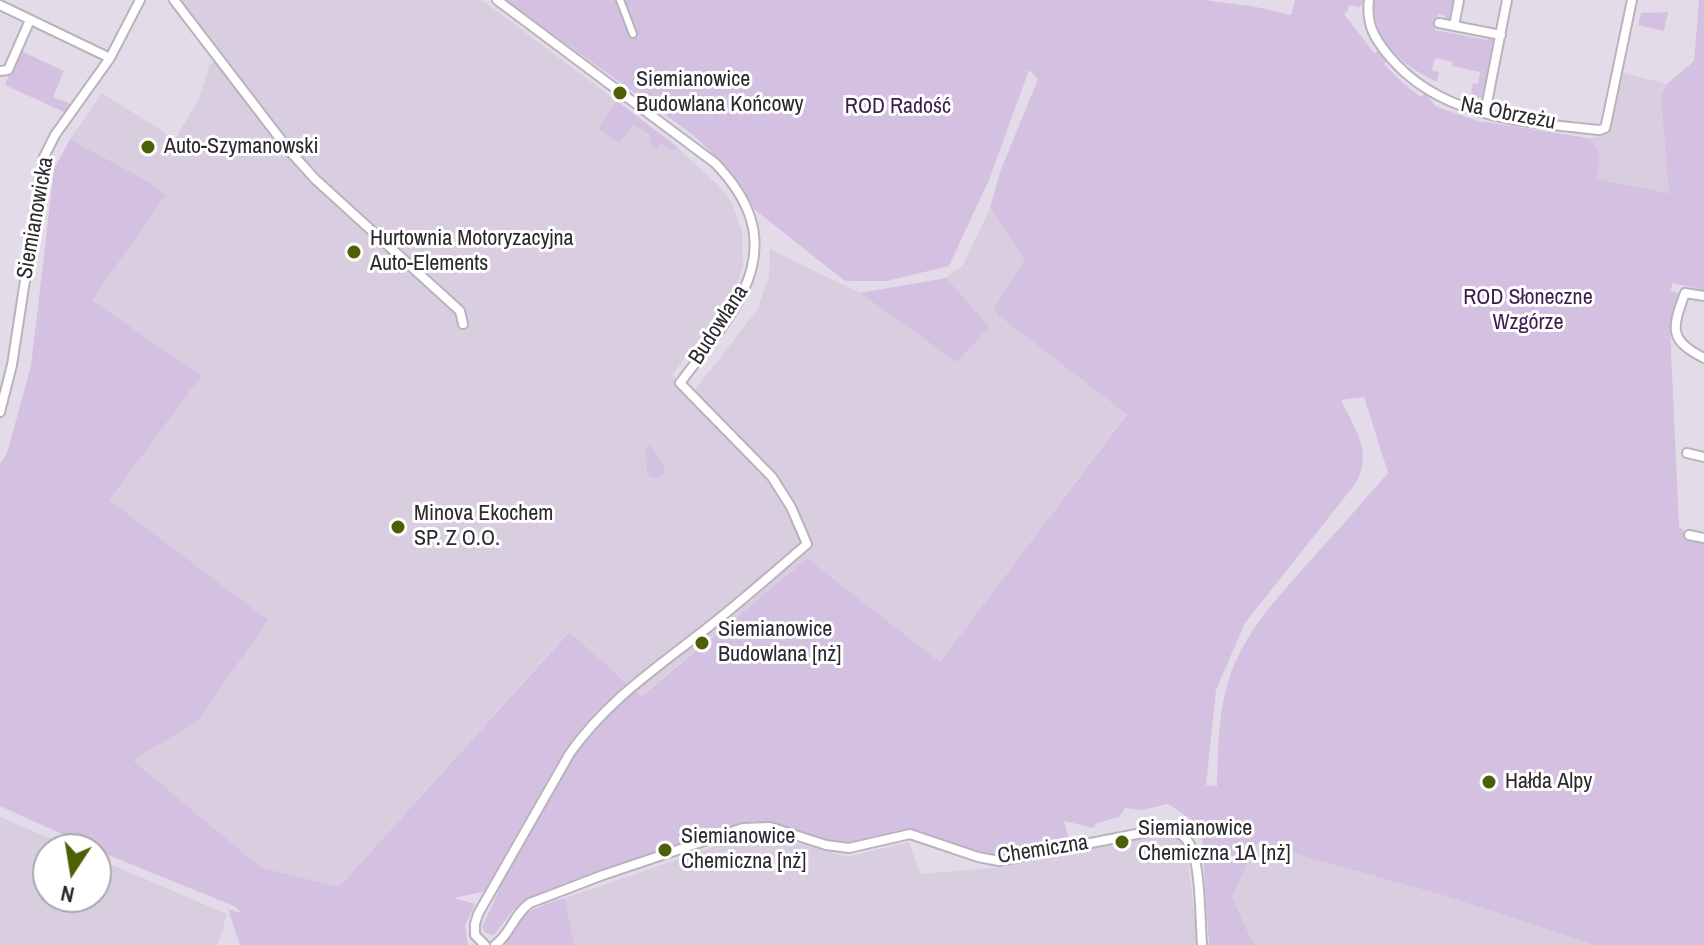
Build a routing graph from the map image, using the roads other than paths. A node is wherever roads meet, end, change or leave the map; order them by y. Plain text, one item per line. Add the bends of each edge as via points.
1 (140, 0) edge
2 (174, 0) edge
3 (497, 0) edge
4 (620, 0) edge
5 (1369, 0) edge
6 (1459, 0) edge
7 (1507, 0) edge
8 (1632, 0) edge
9 (0, 5) edge
10 (30, 20) junction
11 (1439, 23) dead end
12 (1454, 26) junction
13 (633, 34) dead end
14 (1501, 35) junction
15 (110, 58) junction
16 (0, 71) edge
17 (1485, 113) junction
18 (1704, 296) edge
19 (463, 324) dead end
20 (1704, 358) edge
21 (0, 412) edge
22 (1687, 453) dead end
23 (1704, 457) edge
24 (1689, 535) dead end
25 (1704, 538) edge
26 (485, 945) edge
27 (495, 945) edge
28 (1202, 945) edge

1 - 15 street, Siemianowicka
2 - 19 street via 315,179 460,311
3 - 26 street, Budowlana via 715,163 744,200 753,229 750,278 737,307 680,383 772,477 807,544 594,721 570,753 475,924 475,935
4 - 13 street
5 - 17 street, Na Obrzeżu via 1369,26 1394,62 1442,99
6 - 12 street
7 - 14 street
8 - 17 street, Na Obrzeżu via 1606,125 1600,130
9 - 10 street
10 - 15 street
10 - 16 street via 8,70
11 - 12 street
12 - 14 street
14 - 17 street
15 - 21 street, Siemianowicka via 44,157
18 - 20 street via 1685,293 1676,334 1686,349
22 - 23 street
24 - 25 street
27 - 28 street, Chemiczna via 530,903 761,826 844,848 910,834 999,861 1162,829 1177,832 1194,857

